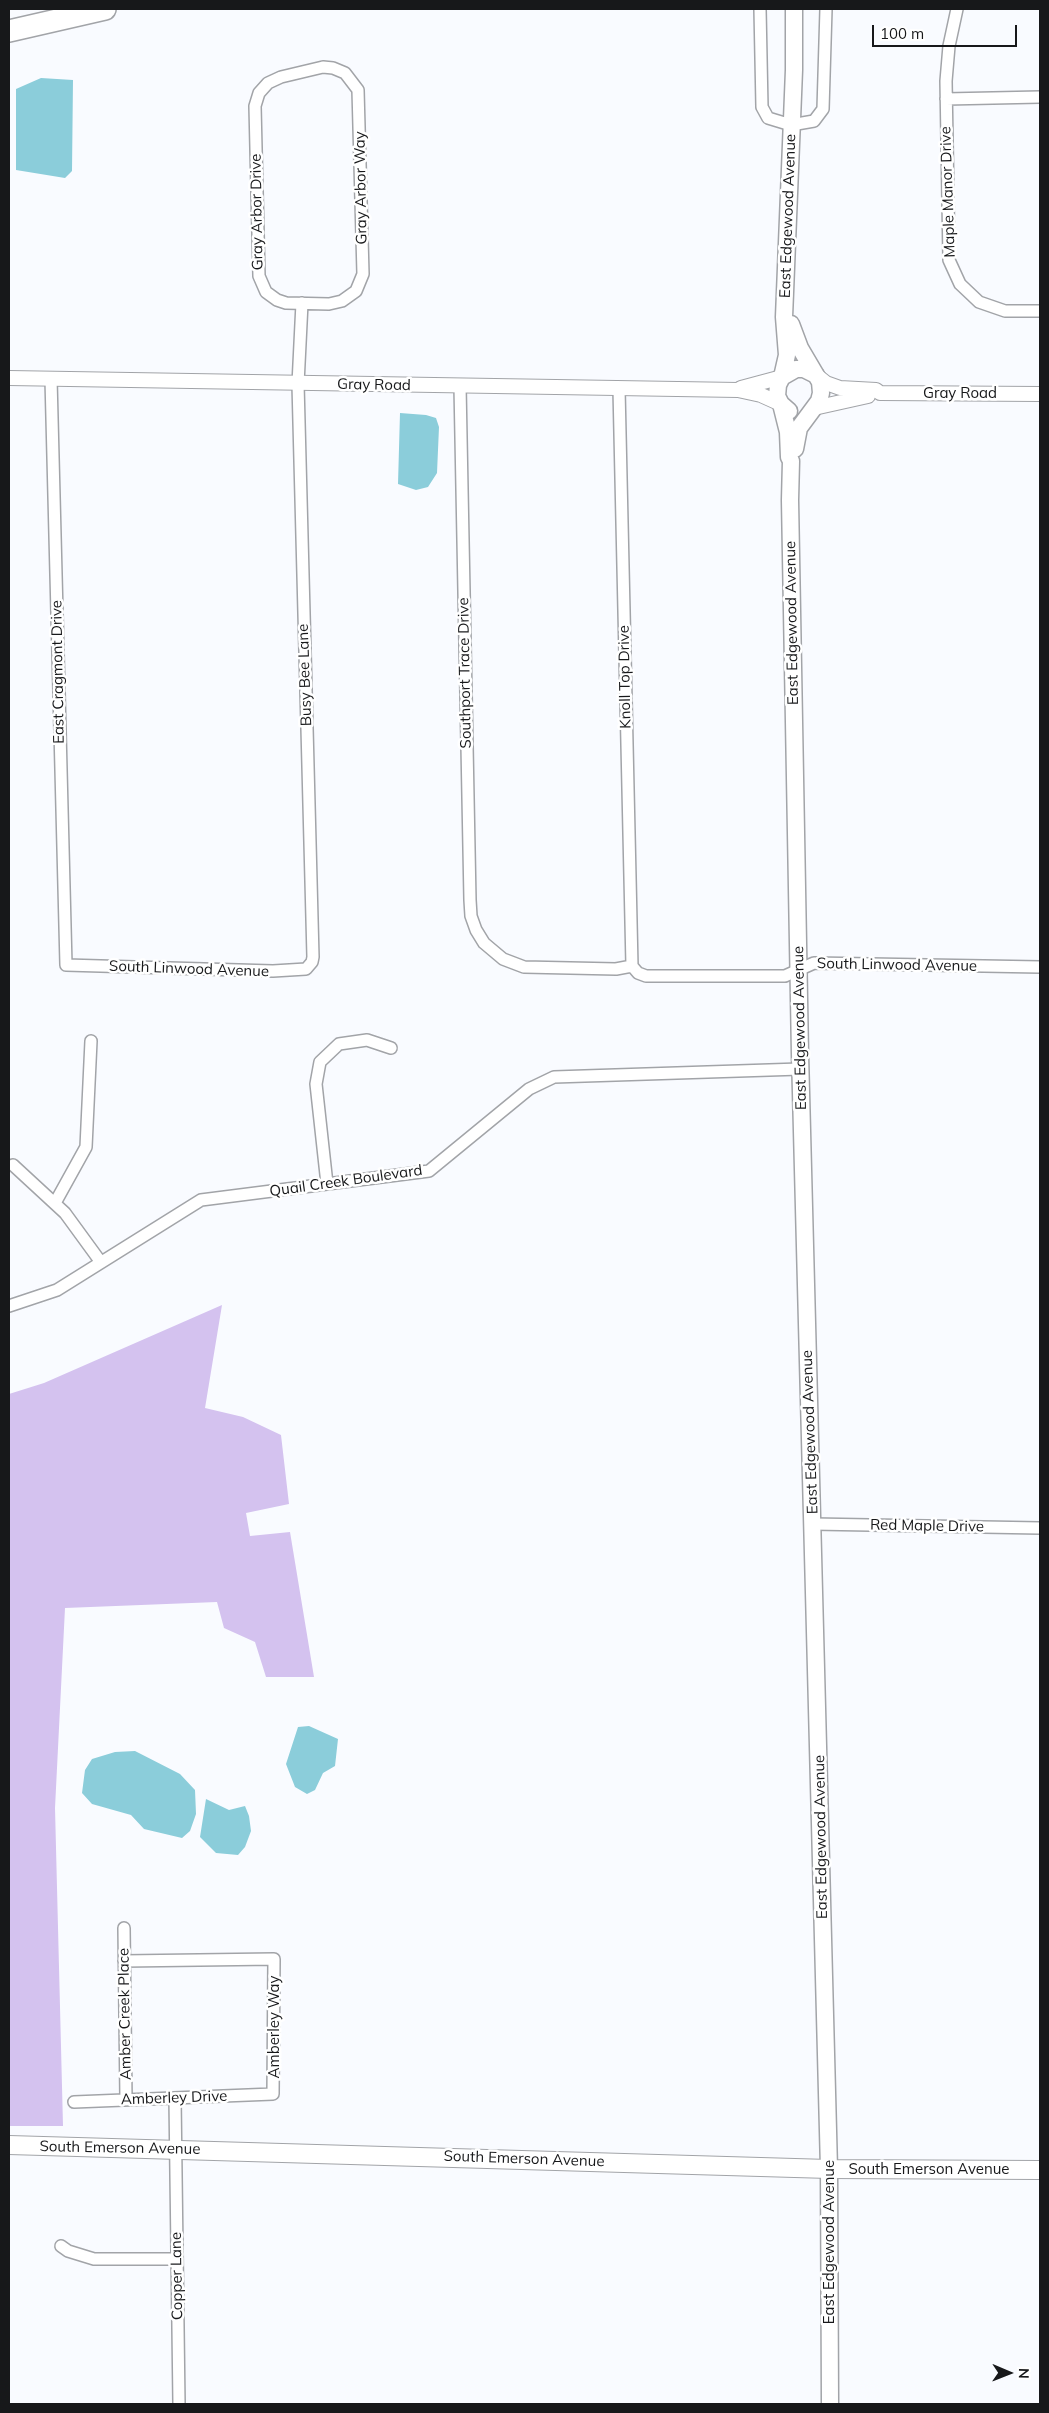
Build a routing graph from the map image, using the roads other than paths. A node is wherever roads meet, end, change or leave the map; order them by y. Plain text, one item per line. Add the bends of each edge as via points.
1 (105, 9) edge
2 (760, 9) edge
3 (794, 9) edge
4 (826, 9) edge
5 (957, 9) edge
6 (9, 31) edge
7 (304, 72) joint
8 (1040, 97) edge
9 (946, 99) junction
10 (791, 124) junction
11 (302, 303) junction
12 (785, 308) junction
13 (1040, 311) edge
14 (816, 375) junction
15 (782, 377) junction
16 (9, 378) edge
17 (51, 379) junction
18 (298, 384) junction
19 (460, 386) junction
20 (619, 389) junction
21 (738, 390) junction
22 (880, 392) junction
23 (1040, 394) edge
24 (781, 404) junction
25 (814, 408) junction
26 (791, 461) junction
27 (66, 965) joint
28 (310, 966) joint
29 (632, 966) junction
30 (1040, 967) edge
31 (799, 970) junction
32 (91, 1041) dead end
33 (391, 1048) dead end
34 (800, 1069) junction
35 (13, 1165) dead end
36 (327, 1184) junction
37 (55, 1203) junction
38 (100, 1261) junction
39 (9, 1306) edge
40 (813, 1524) junction
41 (1040, 1528) edge
42 (124, 1928) dead end
43 (124, 1961) junction
44 (273, 2094) joint
45 (175, 2098) junction
46 (126, 2100) junction
47 (74, 2102) dead end
48 (9, 2145) edge
49 (176, 2149) junction
50 (829, 2169) junction
51 (1040, 2170) edge
52 (62, 2246) dead end
53 (176, 2259) junction
54 (179, 2404) edge
55 (830, 2404) edge

1 - 6 highway
2 - 10 street, East Edgewood Avenue via 762,107 770,119
3 - 10 main road, East Edgewood Avenue
4 - 10 street, East Edgewood Avenue via 824,109 814,121
5 - 9 street, Maple Manor Drive via 949,46
7 - 11 street, Gray Arbor Drive via 268,83 260,93 255,110 259,280 266,292 277,300
7 - 11 street, Gray Arbor Way via 323,67 336,69 348,76 358,90 363,274 356,291 342,302
8 - 9 street
9 - 13 street, Maple Manor Drive via 948,251 955,277 969,294 992,308 1013,312
10 - 12 main road, East Edgewood Avenue
11 - 18 street
12 - 14 main road, East Edgewood Avenue via 800,348
12 - 15 main road, East Edgewood Avenue via 787,355
14 - 15 main road via 796,369
14 - 22 street, Gray Road via 840,388
14 - 25 main road via 821,393
15 - 21 street, Gray Road
15 - 24 main road via 777,391
16 - 17 street, Gray Road
17 - 18 street, Gray Road
17 - 27 street, East Cragmont Drive
18 - 19 street, Gray Road
18 - 28 street, Busy Bee Lane via 313,956
19 - 20 street, Gray Road
19 - 29 street, Southport Trace Drive via 470,916 484,943 514,964 534,968 616,969
20 - 21 street, Gray Road
20 - 29 street, Knoll Top Drive
21 - 24 street, Gray Road
22 - 23 street, Gray Road
22 - 25 street, Gray Road via 877,396
24 - 25 main road via 793,413
24 - 26 main road, East Edgewood Avenue
25 - 26 main road, East Edgewood Avenue via 799,428
26 - 31 main road, East Edgewood Avenue
27 - 28 street, South Linwood Avenue via 273,971 301,970
29 - 31 street, South Linwood Avenue via 646,976 785,976
30 - 31 street, South Linwood Avenue via 814,963
31 - 34 main road, East Edgewood Avenue
32 - 37 street via 86,1147
33 - 36 street via 367,1040 339,1044 320,1062 316,1084
34 - 36 street, Quail Creek Boulevard via 554,1077 529,1089 429,1171
34 - 40 main road, East Edgewood Avenue
35 - 37 street
36 - 38 street, Quail Creek Boulevard via 201,1200
37 - 38 street
38 - 39 street, Quail Creek Boulevard via 57,1290
40 - 41 street, Red Maple Drive
40 - 50 main road, East Edgewood Avenue
42 - 43 street, Amber Creek Place
43 - 44 street, Amberley Way via 274,1959
43 - 46 street, Amber Creek Place
44 - 45 street, Amberley Drive
45 - 46 street, Amberley Drive
45 - 49 street, Copper Lane
46 - 47 street, Amberley Drive
48 - 49 main road, South Emerson Avenue
49 - 50 main road, South Emerson Avenue
49 - 53 street, Copper Lane
50 - 51 main road, South Emerson Avenue
50 - 55 main road, East Edgewood Avenue
52 - 53 street via 94,2259
53 - 54 street, Copper Lane

